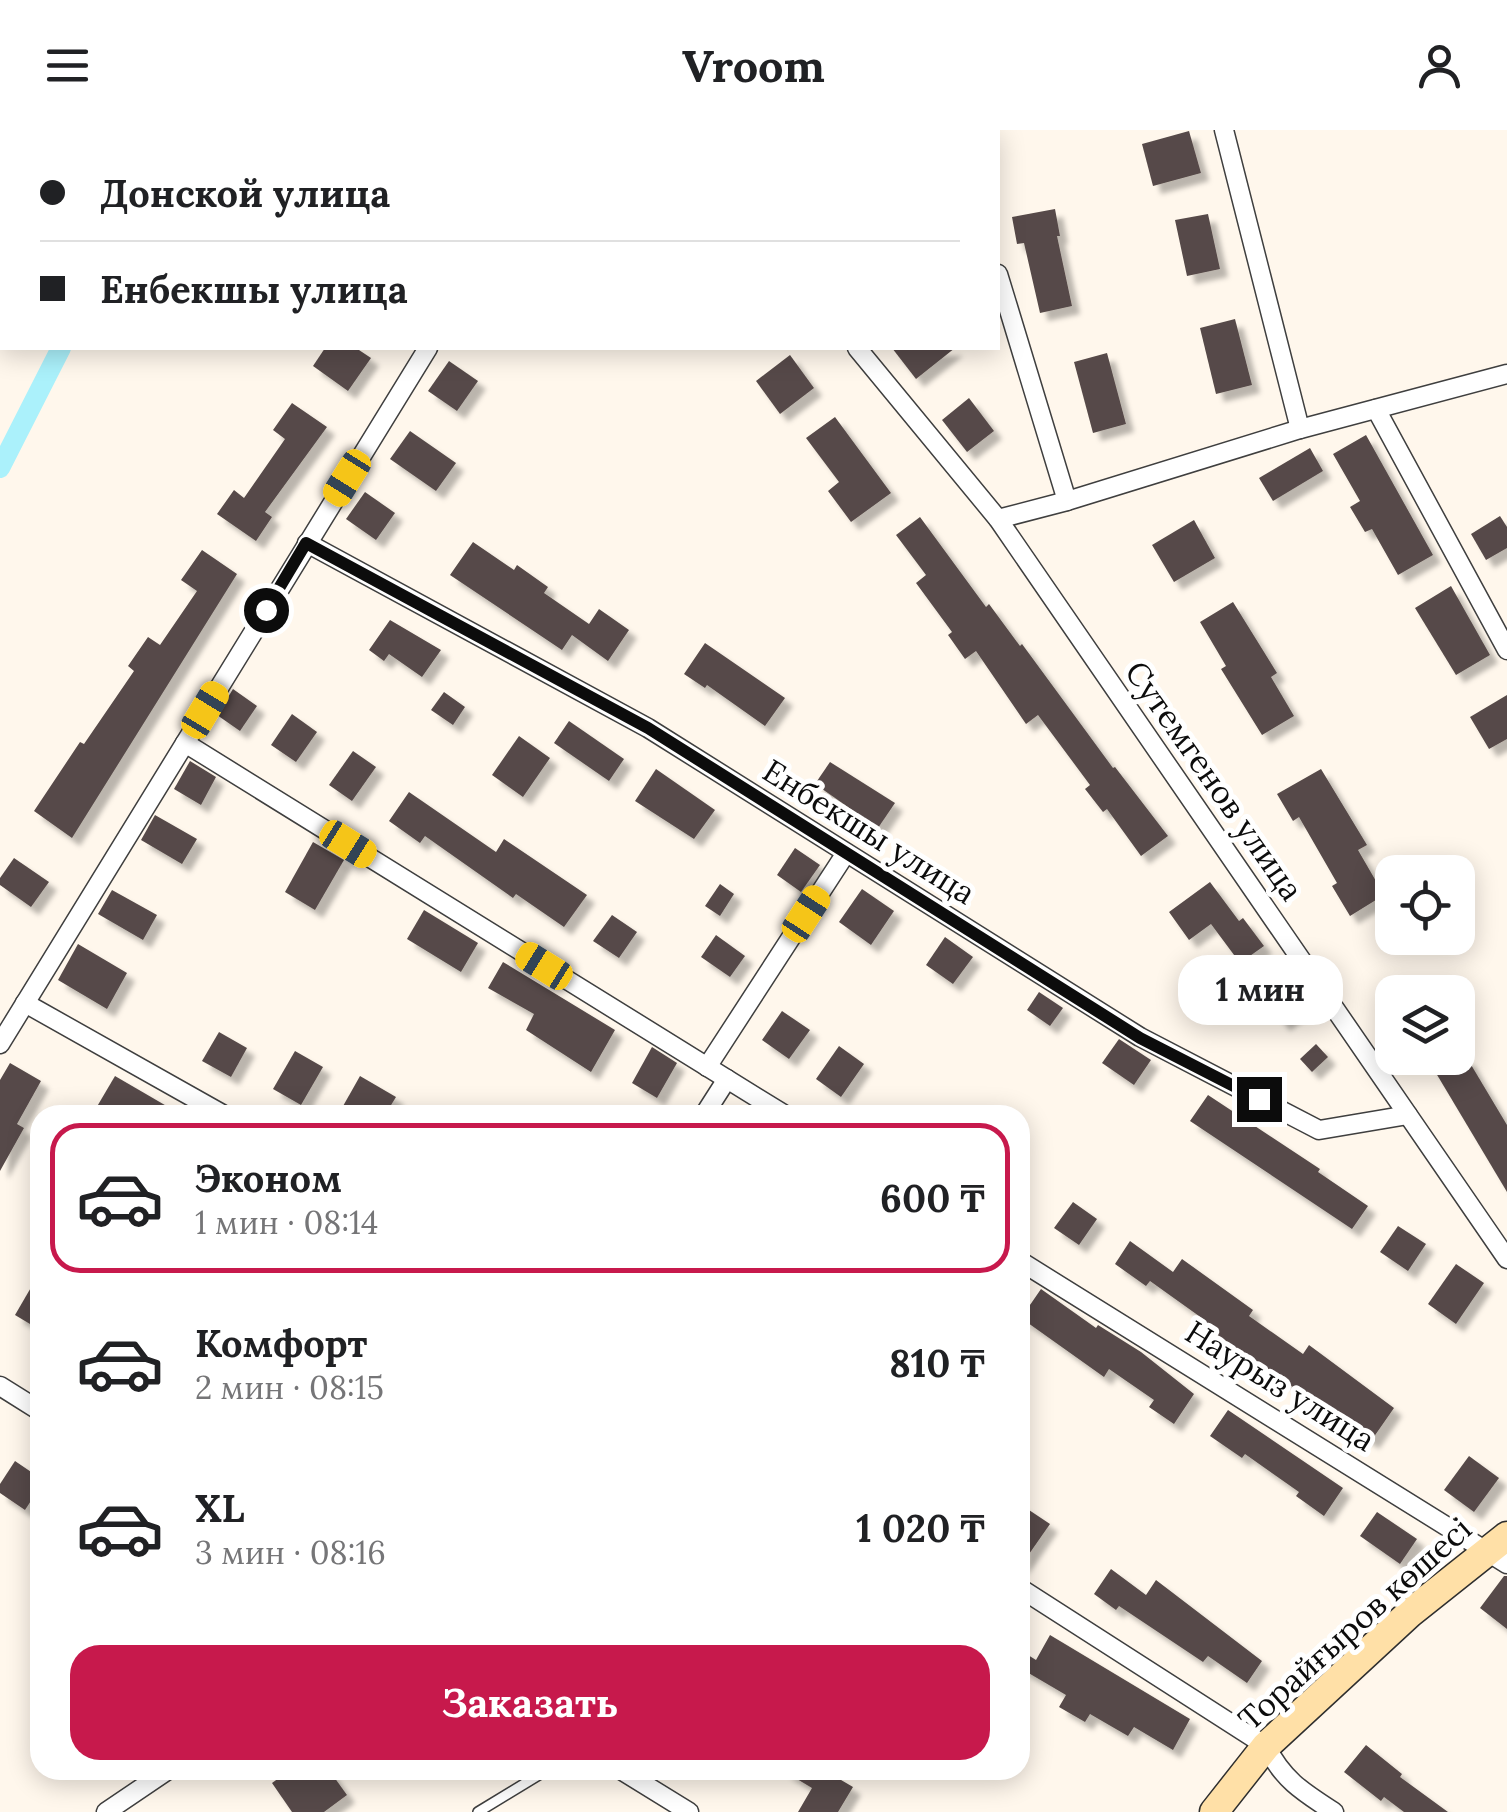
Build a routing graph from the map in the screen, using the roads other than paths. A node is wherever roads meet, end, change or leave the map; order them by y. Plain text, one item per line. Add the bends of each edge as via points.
1 (1224, 130) edge
2 (1000, 281) edge
3 (427, 350) edge
4 (859, 350) edge
5 (1507, 374) edge
6 (1376, 409) junction
7 (1300, 429) junction
8 (1067, 501) junction
9 (998, 519) junction
10 (306, 543) junction
11 (1507, 650) edge
12 (185, 743) junction
13 (846, 853) junction
14 (25, 1002) junction
15 (0, 1044) edge
16 (707, 1067) junction
17 (728, 1079) junction
18 (206, 1105) edge
19 (711, 1105) edge
20 (769, 1105) edge
21 (1408, 1115) junction
22 (1507, 1260) edge
23 (1030, 1266) edge
24 (0, 1386) edge
25 (30, 1405) edge
26 (1501, 1550) edge
27 (1030, 1594) edge
28 (1266, 1746) junction
29 (153, 1780) edge
30 (531, 1780) edge
31 (636, 1780) edge
32 (106, 1812) edge
33 (478, 1812) edge
34 (688, 1812) edge
35 (1214, 1812) edge
36 (1334, 1812) edge

1 - 7 street
2 - 8 street
3 - 10 street
4 - 9 street, Сутемгенов улица
5 - 6 street
6 - 7 street
6 - 11 street
7 - 8 street
8 - 9 street
9 - 21 street, Сутемгенов улица
10 - 12 street
10 - 13 street, Енбекшы улица via 648,728
12 - 14 street
12 - 16 street
13 - 16 street
13 - 21 street, Енбекшы улица via 1140,1038 1318,1130
14 - 15 street
14 - 18 street
16 - 17 street
17 - 19 street
17 - 20 street
21 - 22 street, Сутемгенов улица
23 - 26 street, Наурыз улица
24 - 25 street
26 - 28 street, Торайғыров көшесі via 1410,1613
27 - 28 street
28 - 35 street, Торайғыров көшесі
28 - 36 street via 1278,1770
29 - 32 street
30 - 33 lane
31 - 34 street

